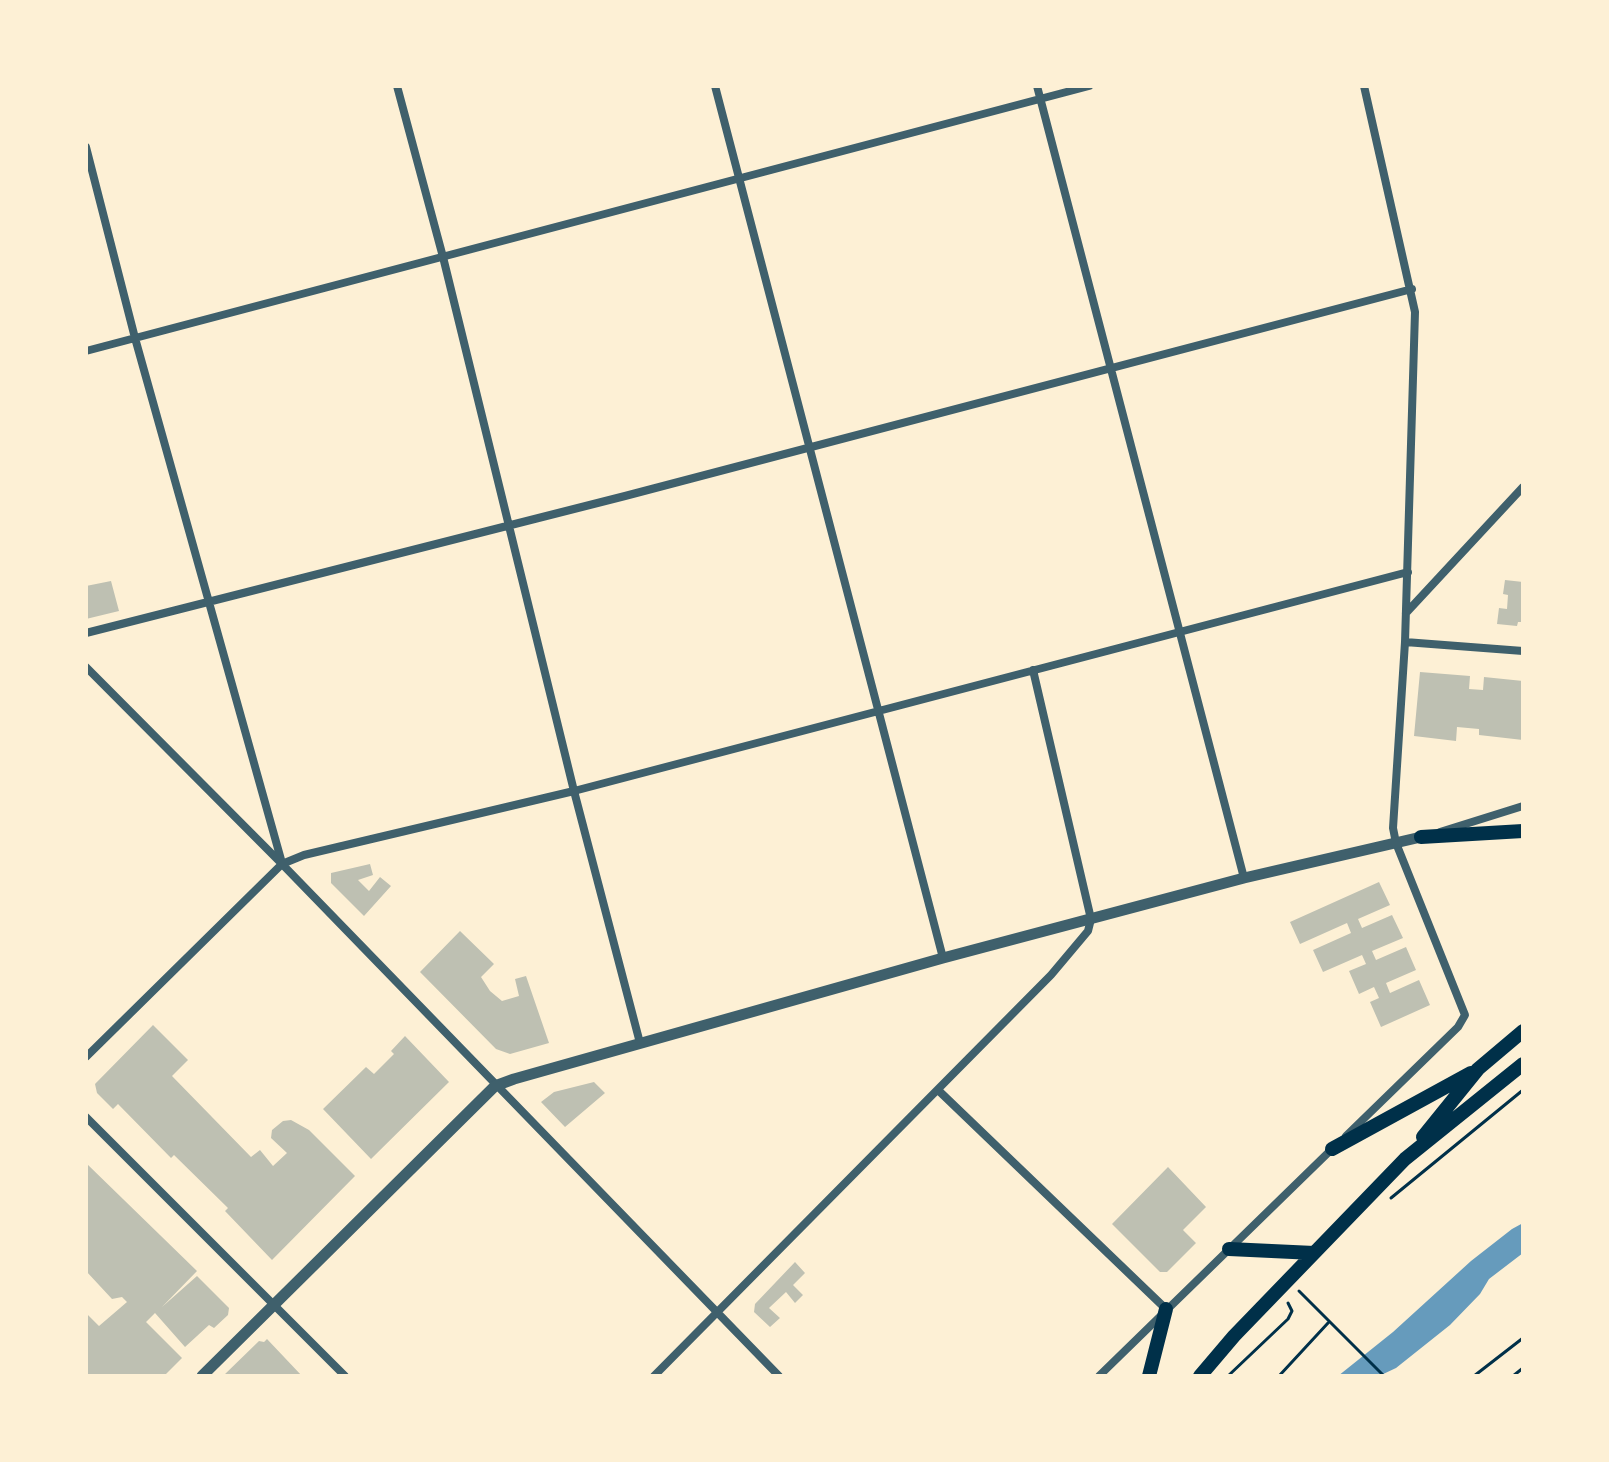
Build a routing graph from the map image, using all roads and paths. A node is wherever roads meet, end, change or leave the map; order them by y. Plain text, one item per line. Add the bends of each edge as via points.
1 (397, 86) edge
2 (715, 86) edge
3 (1037, 86) edge
4 (1089, 86) edge
5 (1364, 86) edge
6 (1040, 99) junction
7 (86, 147) edge
8 (739, 178) junction
9 (443, 257) junction
10 (1412, 289) junction
11 (135, 338) junction
12 (86, 351) edge
13 (1111, 368) junction
14 (810, 448) junction
15 (1523, 487) edge
16 (510, 525) junction
17 (1408, 572) junction
18 (208, 602) junction
19 (1406, 614) junction
20 (1180, 630) junction
21 (86, 633) edge
22 (1405, 642) junction
23 (1523, 651) edge
24 (86, 667) edge
25 (1033, 670) junction
26 (879, 712) junction
27 (574, 791) junction
28 (1523, 806) edge
29 (1523, 831) edge
30 (1421, 837) junction
31 (1396, 843) junction
32 (282, 864) junction
33 (1244, 878) junction
34 (1091, 919) junction
35 (943, 958) junction
36 (1523, 1031) edge
37 (640, 1043) junction
38 (86, 1057) edge
39 (1523, 1064) edge
40 (1478, 1069) junction
41 (495, 1086) junction
42 (938, 1090) junction
43 (1523, 1090) edge
44 (86, 1117) edge
45 (1332, 1149) junction
46 (1405, 1159) junction
47 (1385, 1203) dead end
48 (1229, 1249) junction
49 (1314, 1253) junction
50 (1303, 1284) dead end
51 (274, 1305) junction
52 (1166, 1309) junction
53 (1277, 1310) dead end
54 (716, 1314) junction
55 (1329, 1322) junction
56 (1523, 1338) edge
57 (1523, 1368) edge
58 (202, 1376) edge
59 (345, 1376) edge
60 (654, 1376) edge
61 (779, 1376) edge
62 (1099, 1376) edge
63 (1149, 1376) edge
64 (1200, 1376) edge
65 (1228, 1376) edge
66 (1279, 1376) edge
67 (1384, 1376) edge
68 (1474, 1376) edge
69 (1513, 1376) edge

1 - 9 street
2 - 8 street
3 - 6 street
4 - 6 street
5 - 10 street
6 - 8 street
6 - 13 street
7 - 11 street
8 - 9 street
8 - 14 street
9 - 11 street
9 - 16 street
10 - 13 street
10 - 17 street
11 - 12 street
11 - 18 street
13 - 14 street
13 - 20 street
14 - 16 street
14 - 26 street
15 - 19 street
16 - 18 street
16 - 27 street
17 - 19 street
17 - 20 street
18 - 21 street
18 - 32 street
19 - 22 street
20 - 25 street
20 - 33 street
22 - 23 street
22 - 31 street
24 - 32 street
25 - 26 street
25 - 34 street
26 - 27 street
26 - 35 street
27 - 32 street via 317,851
27 - 37 street
28 - 30 street
29 - 30 main road
30 - 31 street
31 - 33 street
31 - 45 street via 1465,1015
32 - 38 street
32 - 41 street
33 - 34 street
34 - 35 street
34 - 42 street via 1088,931 1065,959
35 - 37 street
36 - 40 main road
37 - 41 street
39 - 46 main road
40 - 45 main road
40 - 46 main road
41 - 51 street
41 - 54 street
42 - 52 street
42 - 54 street
43 - 47 path
44 - 51 street
45 - 48 street
46 - 49 main road
48 - 49 main road
48 - 52 street
49 - 64 main road
50 - 55 path via 1296,1291
51 - 58 street
51 - 59 street
52 - 62 street
52 - 63 main road
53 - 65 path via 1287,1300 1292,1311
54 - 60 street
54 - 61 street
55 - 66 path
55 - 67 path
56 - 68 path
57 - 69 path

